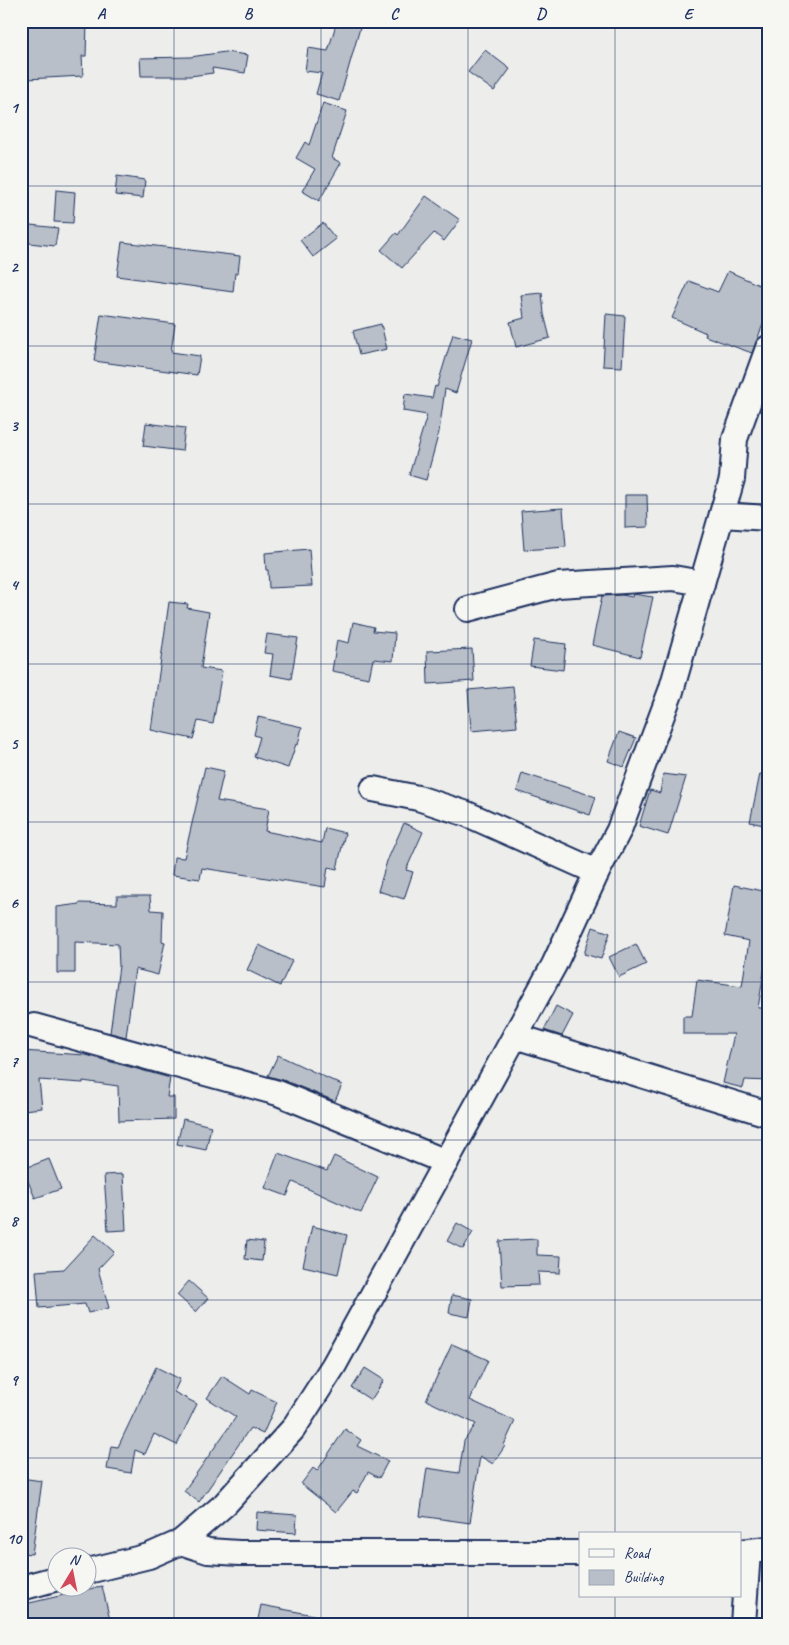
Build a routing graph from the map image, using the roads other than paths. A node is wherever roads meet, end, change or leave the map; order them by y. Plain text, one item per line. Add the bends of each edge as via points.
1 (768, 348) edge
2 (722, 515) junction
3 (768, 518) edge
4 (702, 583) junction
5 (468, 609) dead end
6 (373, 789) dead end
7 (597, 872) junction
8 (34, 1026) dead end
9 (515, 1036) junction
10 (768, 1114) edge
11 (446, 1162) junction
12 (181, 1542) junction
13 (752, 1551) edge
14 (579, 1552) edge
15 (98, 1569) edge
16 (48, 1581) edge
17 (21, 1588) edge
18 (743, 1624) edge

1 - 2 street via 735,439 732,479
2 - 3 street
2 - 4 street
4 - 5 street via 673,578 558,585
4 - 7 street via 671,691 619,830
6 - 7 street via 418,798 467,814
7 - 9 street via 554,965
8 - 11 street via 278,1093
9 - 10 street
9 - 11 street
11 - 12 street via 334,1365 294,1429 225,1504
12 - 14 street via 208,1551 239,1553
12 - 15 street via 149,1556
13 - 18 street
16 - 17 street

